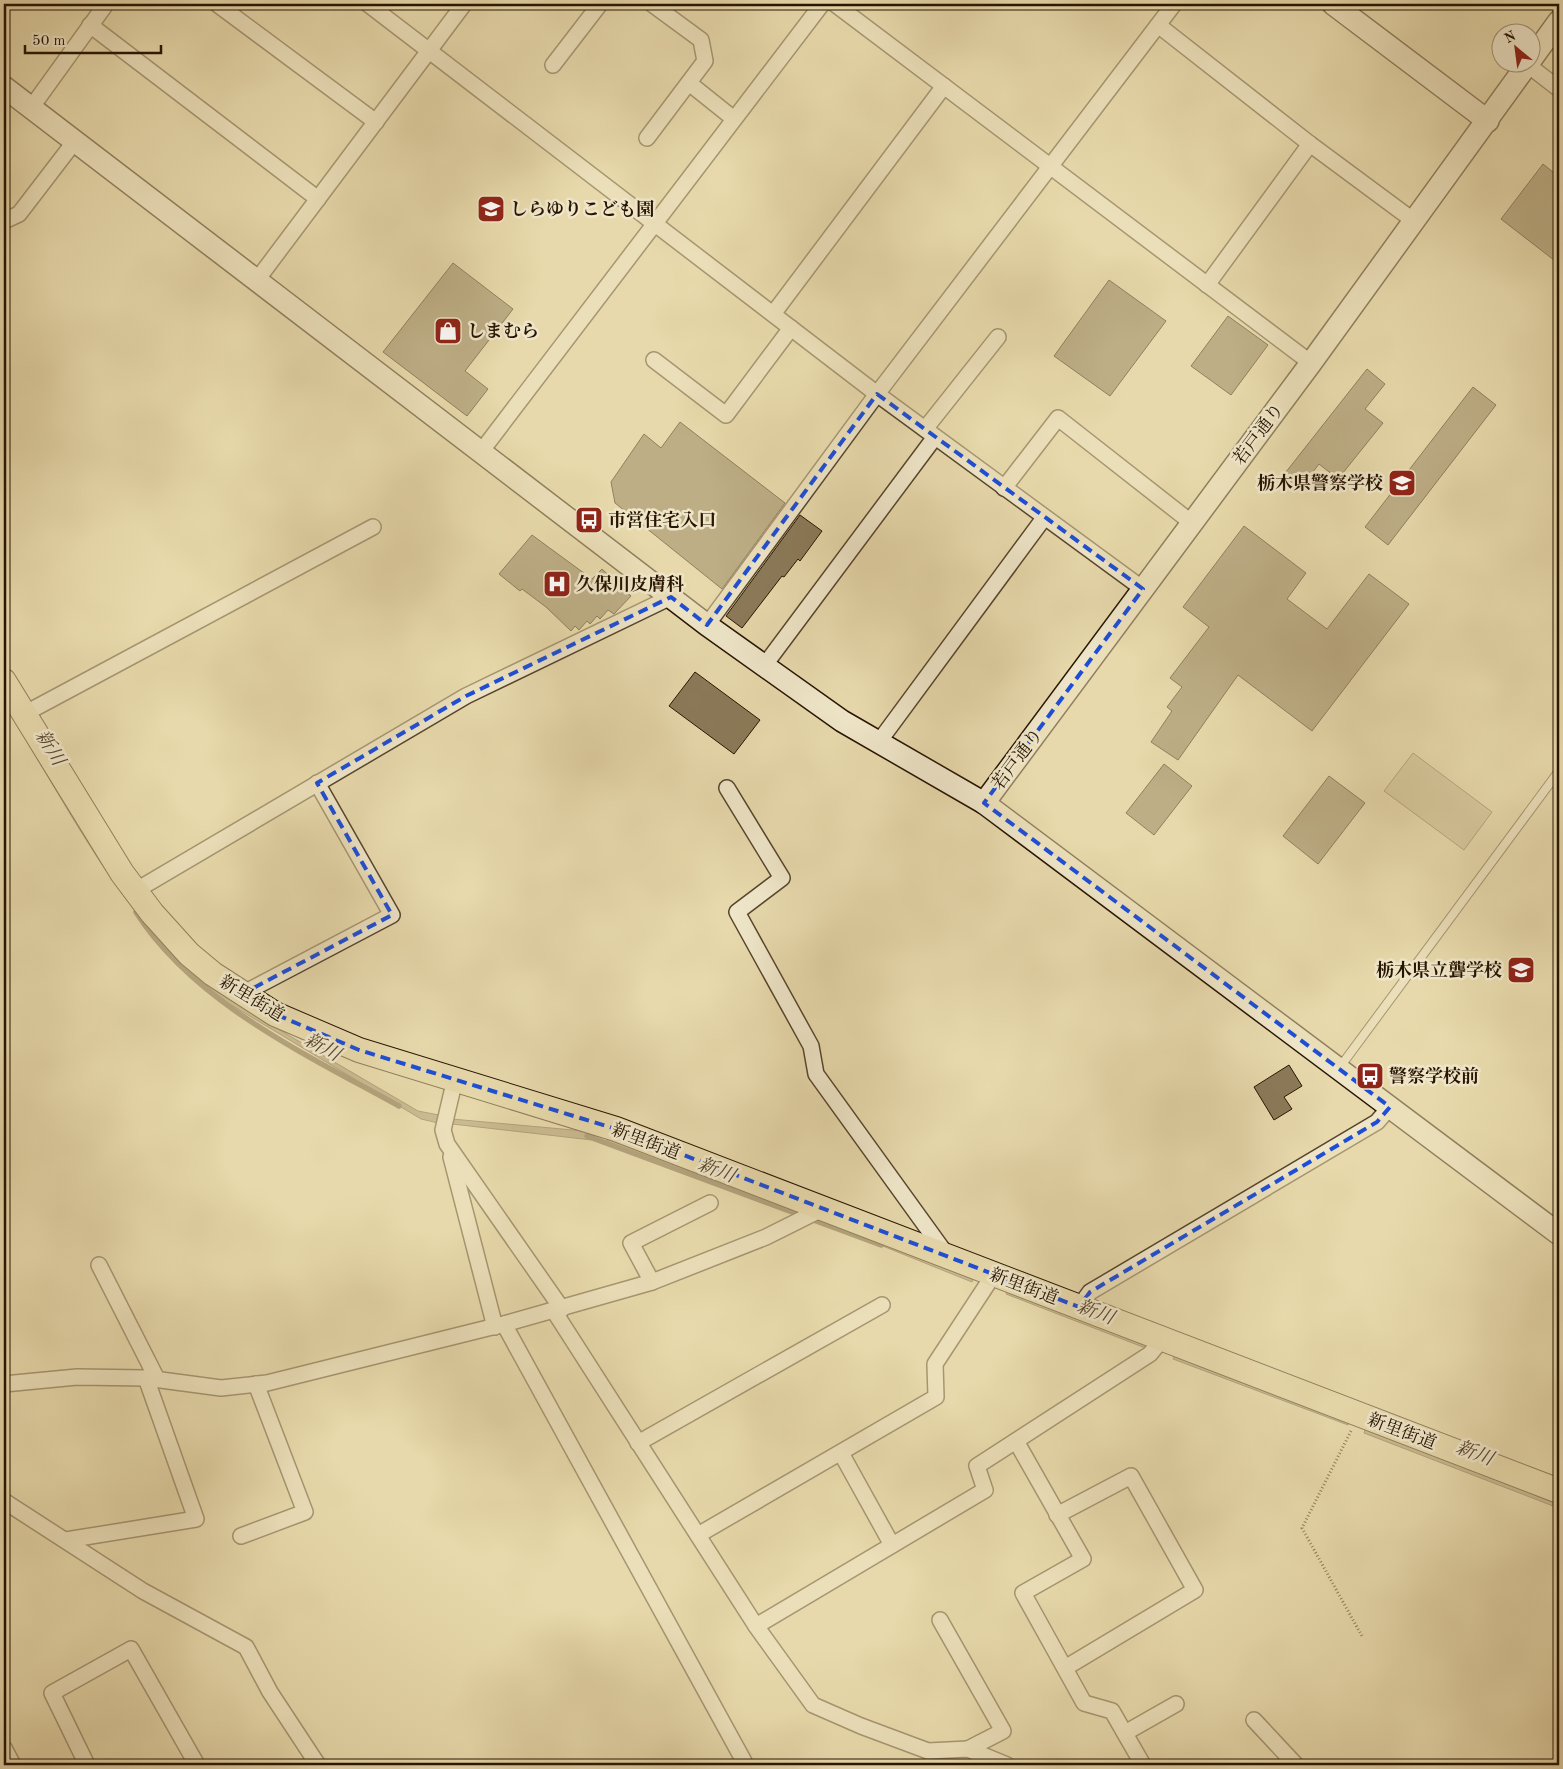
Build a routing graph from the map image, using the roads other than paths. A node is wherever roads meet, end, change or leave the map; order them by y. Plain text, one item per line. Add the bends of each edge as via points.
1 (106, 4) edge
2 (218, 4) edge
3 (368, 4) edge
4 (464, 4) edge
5 (600, 4) edge
6 (652, 4) edge
7 (822, 4) edge
8 (835, 4) edge
9 (1174, 4) edge
10 (1333, 4) edge
11 (1559, 21) edge
12 (90, 25) junction
13 (1158, 25) junction
14 (1540, 48) edge
15 (430, 50) junction
16 (553, 64) dead end
17 (1523, 72) edge
18 (1540, 72) edge
19 (689, 83) junction
20 (944, 86) junction
21 (4, 87) edge
22 (1559, 88) edge
23 (31, 108) junction
24 (734, 119) junction
25 (1488, 121) junction
26 (376, 122) junction
27 (647, 138) dead end
28 (75, 141) junction
29 (1310, 144) junction
30 (1049, 166) junction
31 (318, 199) junction
32 (4, 221) edge
33 (1414, 221) junction
34 (655, 223) junction
35 (257, 280) junction
36 (1206, 285) junction
37 (772, 314) junction
38 (790, 328) junction
39 (998, 337) dead end
40 (654, 360) dead end
41 (1311, 363) junction
42 (877, 394) junction
43 (930, 433) junction
44 (480, 452) junction
45 (1004, 488) junction
46 (1044, 518) junction
47 (1192, 523) junction
48 (372, 527) dead end
49 (1143, 589) junction
50 (671, 597) junction
51 (708, 625) junction
52 (764, 666) junction
53 (4, 681) edge
54 (24, 714) junction
55 (878, 743) junction
56 (1559, 771) edge
57 (317, 783) junction
58 (727, 788) dead end
59 (984, 803) junction
60 (135, 891) junction
61 (242, 994) junction
62 (1339, 1069) junction
63 (455, 1080) junction
64 (1390, 1108) junction
65 (447, 1144) junction
66 (710, 1203) dead end
67 (819, 1211) junction
68 (1559, 1234) edge
69 (948, 1257) junction
70 (99, 1265) dead end
71 (990, 1281) junction
72 (652, 1282) junction
73 (882, 1305) dead end
74 (1079, 1306) junction
75 (558, 1310) junction
76 (500, 1325) junction
77 (1156, 1346) junction
78 (152, 1379) junction
79 (4, 1384) edge
80 (256, 1384) junction
81 (1016, 1441) junction
82 (638, 1443) junction
83 (841, 1452) junction
84 (1559, 1491) edge
85 (4, 1501) edge
86 (1057, 1515) junction
87 (698, 1535) junction
88 (240, 1536) dead end
89 (66, 1540) junction
90 (892, 1545) junction
91 (940, 1620) dead end
92 (756, 1626) junction
93 (1065, 1668) junction
94 (1176, 1704) dead end
95 (1254, 1720) dead end
96 (1125, 1733) junction
97 (4, 1748) edge
98 (968, 1749) junction
99 (13, 1765) edge
100 (87, 1765) edge
101 (196, 1765) edge
102 (318, 1765) edge
103 (746, 1765) edge
104 (1007, 1765) edge
105 (1143, 1765) edge
106 (1296, 1765) edge

1 - 12 street
2 - 26 street
3 - 15 street
4 - 15 street
5 - 16 street
6 - 19 street via 701,40 705,61
7 - 24 street
8 - 20 street
9 - 13 street
10 - 25 street
11 - 14 street, 若戸通り
12 - 23 street
12 - 31 street
13 - 29 street
13 - 30 street
15 - 26 street
15 - 34 street
17 - 25 street, 若戸通り
18 - 22 street
19 - 24 street
19 - 27 street
20 - 30 street
20 - 37 street
21 - 23 street
23 - 28 street
24 - 34 street
25 - 33 street, 若戸通り
26 - 31 street
28 - 32 street via 19,214
28 - 35 street
29 - 33 street
29 - 36 street
30 - 36 street
30 - 42 street
31 - 35 street
33 - 41 street, 若戸通り
34 - 37 street
34 - 44 street
35 - 44 street
36 - 41 street
37 - 38 street
38 - 40 street via 726,415
38 - 42 street
39 - 43 street
41 - 47 street, 若戸通り
42 - 43 street
42 - 51 street
43 - 45 street
43 - 52 street
44 - 50 street
45 - 46 street
45 - 47 street via 1058,418
46 - 49 street
46 - 55 street
47 - 49 street, 若戸通り
48 - 54 street
49 - 59 street, 若戸通り
50 - 51 street
50 - 57 street via 466,696
51 - 52 street
52 - 55 street
53 - 54 main road, 新里街道
54 - 60 main road, 新里街道
55 - 59 street
56 - 62 lane
57 - 60 street
57 - 61 street via 392,915
58 - 69 street via 782,878 737,912 811,1046 816,1074
59 - 62 street
60 - 61 main road, 新里街道 via 189,954
61 - 63 main road, 新里街道 via 316,1033
62 - 64 street
63 - 65 street via 444,1128
63 - 67 main road, 新里街道 via 616,1129
64 - 68 street
64 - 74 street via 1377,1122 1090,1292
65 - 75 street
65 - 76 street
66 - 72 street via 631,1243
67 - 69 main road, 新里街道
67 - 72 street via 766,1237
69 - 71 main road, 新里街道
70 - 78 street
71 - 74 main road, 新里街道
71 - 83 street via 935,1364 936,1397
72 - 75 street
73 - 82 street
74 - 77 main road, 新里街道
75 - 76 street
75 - 82 street
76 - 80 street
76 - 103 street
77 - 81 street
77 - 84 main road, 新里街道
78 - 79 street via 77,1377
78 - 80 street via 221,1388
78 - 89 street via 196,1519
80 - 88 street via 305,1512
81 - 86 street
81 - 90 street via 977,1466 985,1490
82 - 87 street
83 - 87 street
83 - 90 street
85 - 89 street
86 - 93 street via 1083,1559 1023,1593
86 - 93 street via 1131,1476 1195,1590
87 - 92 street
89 - 102 street via 143,1591 246,1647 270,1692
90 - 92 street
91 - 98 street via 1003,1731
92 - 98 street via 813,1705 928,1751
93 - 96 street via 1084,1704 1112,1711
94 - 96 street
95 - 106 street
96 - 105 street
97 - 99 street
98 - 104 street
100 - 101 street via 52,1693 132,1649

